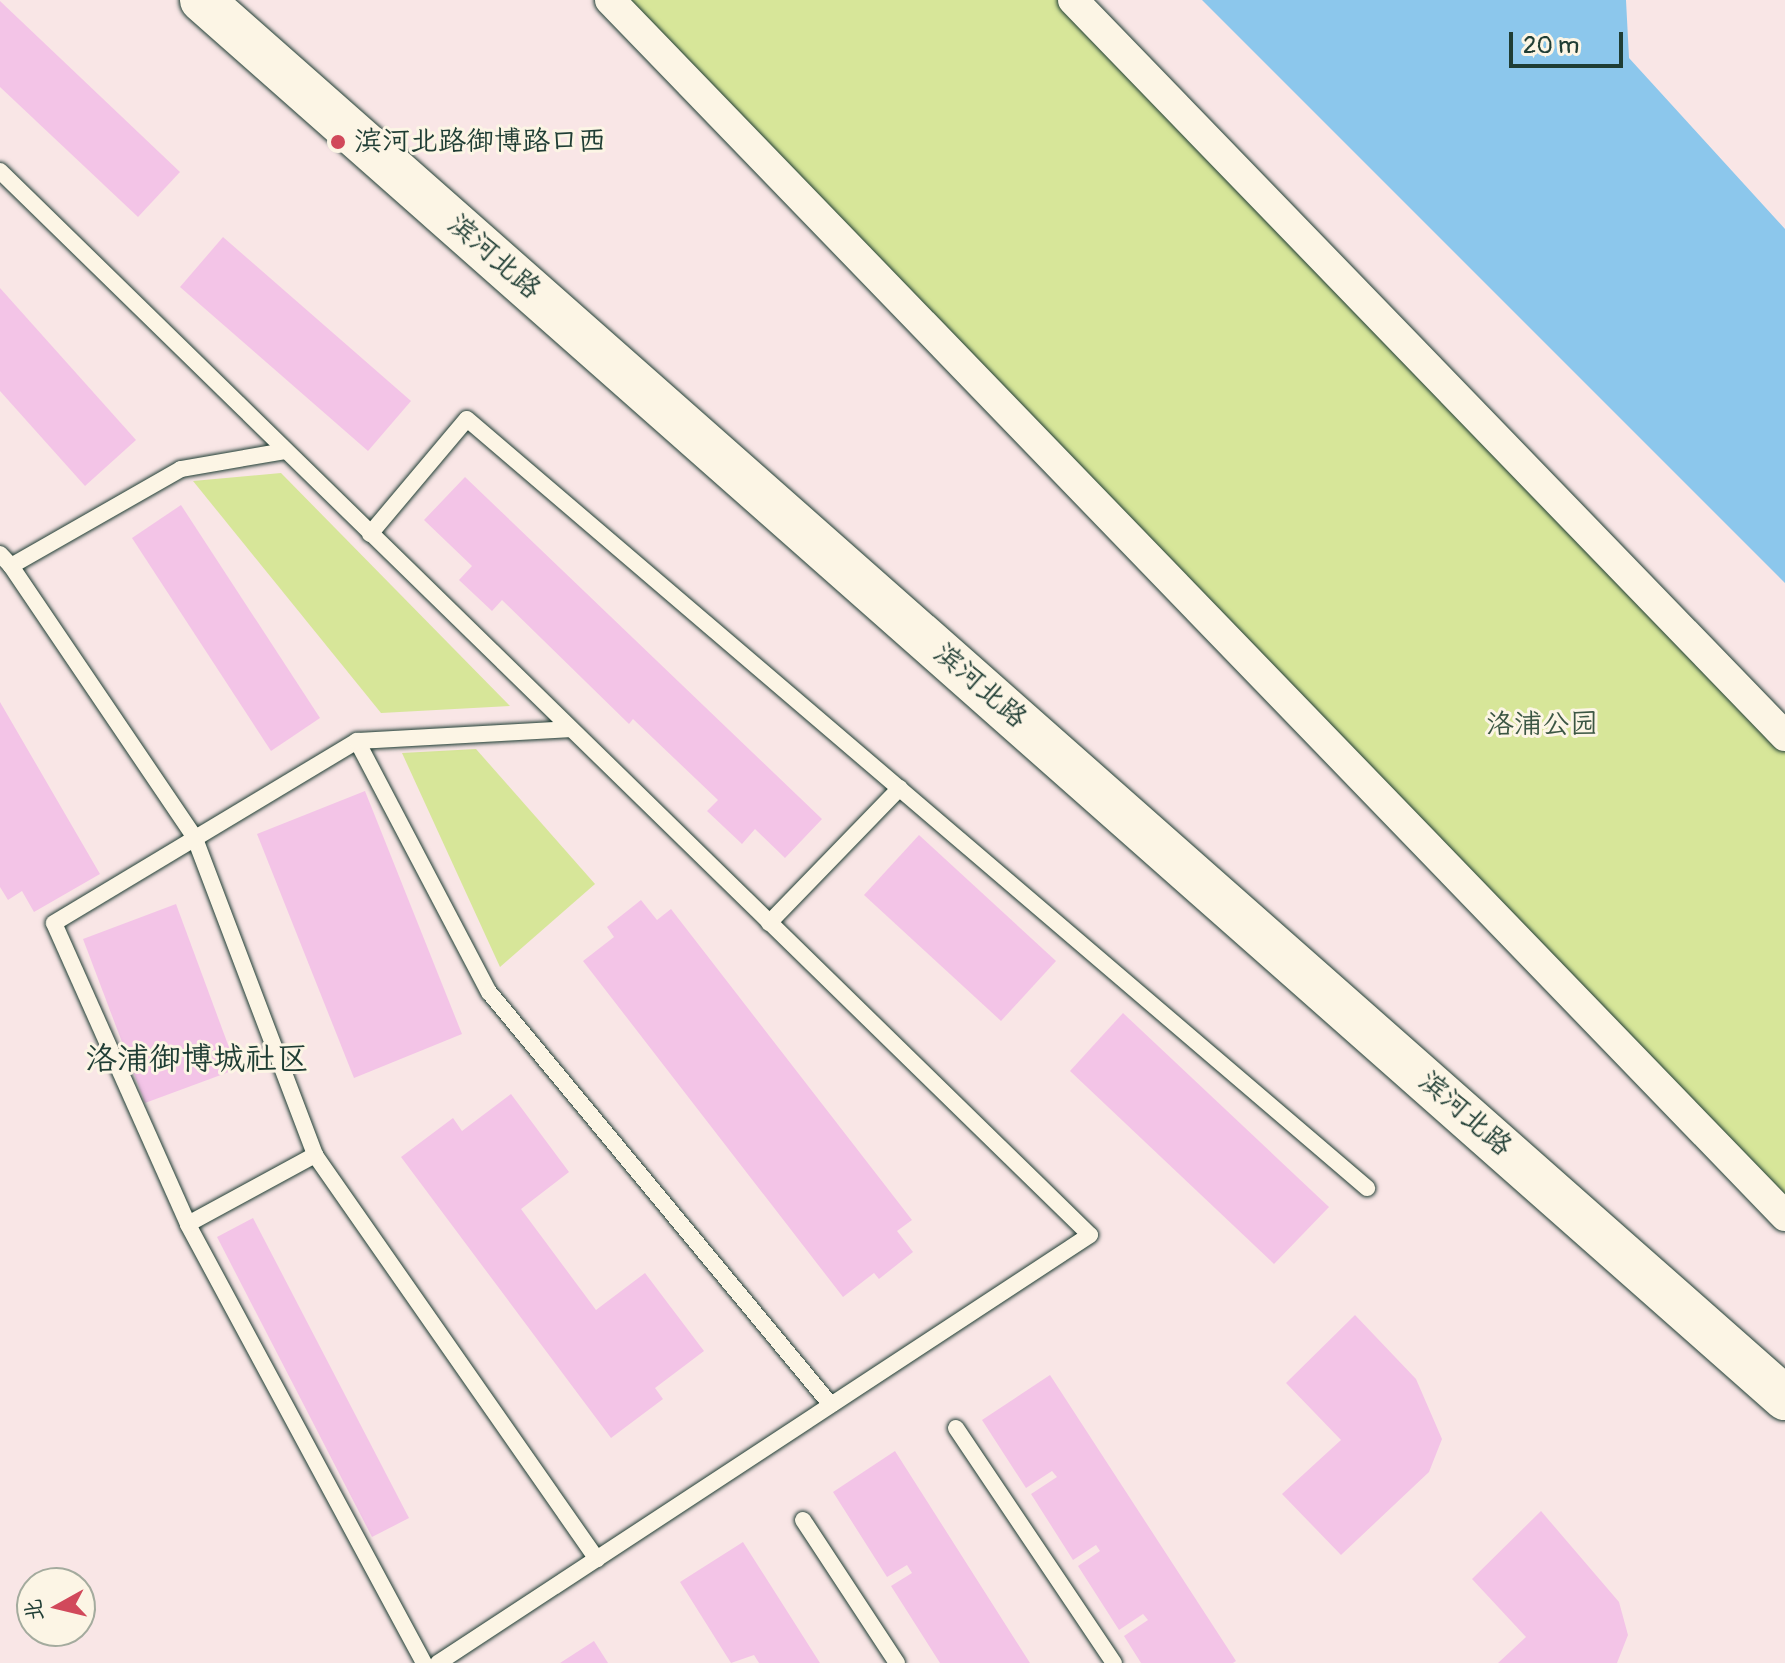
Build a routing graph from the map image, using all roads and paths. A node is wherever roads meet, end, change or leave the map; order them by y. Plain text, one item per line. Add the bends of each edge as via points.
1 (202, 0) edge
2 (610, 0) edge
3 (1073, 0) edge
4 (0, 171) edge
5 (285, 451) junction
6 (370, 534) junction
7 (5, 560) edge
8 (569, 729) junction
9 (1785, 736) edge
10 (357, 741) junction
11 (900, 788) junction
12 (194, 836) junction
13 (769, 923) junction
14 (315, 1155) junction
15 (1367, 1188) dead end
16 (1785, 1216) edge
17 (188, 1224) junction
18 (1771, 1384) edge
19 (831, 1405) junction
20 (1785, 1411) edge
21 (956, 1428) dead end
22 (803, 1520) dead end
23 (597, 1559) junction
24 (424, 1663) edge
25 (438, 1663) edge
26 (897, 1663) edge
27 (1114, 1663) edge

1 - 18 main road, 滨河北路
2 - 16 street
3 - 9 street
4 - 5 lane
5 - 6 lane
5 - 7 lane via 181,469
6 - 8 lane
6 - 11 lane via 467,419
7 - 12 lane
8 - 10 lane
8 - 13 lane
10 - 12 lane
10 - 19 lane via 489,992
11 - 13 lane
11 - 15 lane
12 - 14 lane
12 - 17 lane via 54,923
13 - 19 lane via 1090,1235
14 - 17 lane
14 - 23 lane
17 - 24 lane
18 - 20 main road, 滨河北路
19 - 23 lane
21 - 27 lane
22 - 26 lane
23 - 25 lane

